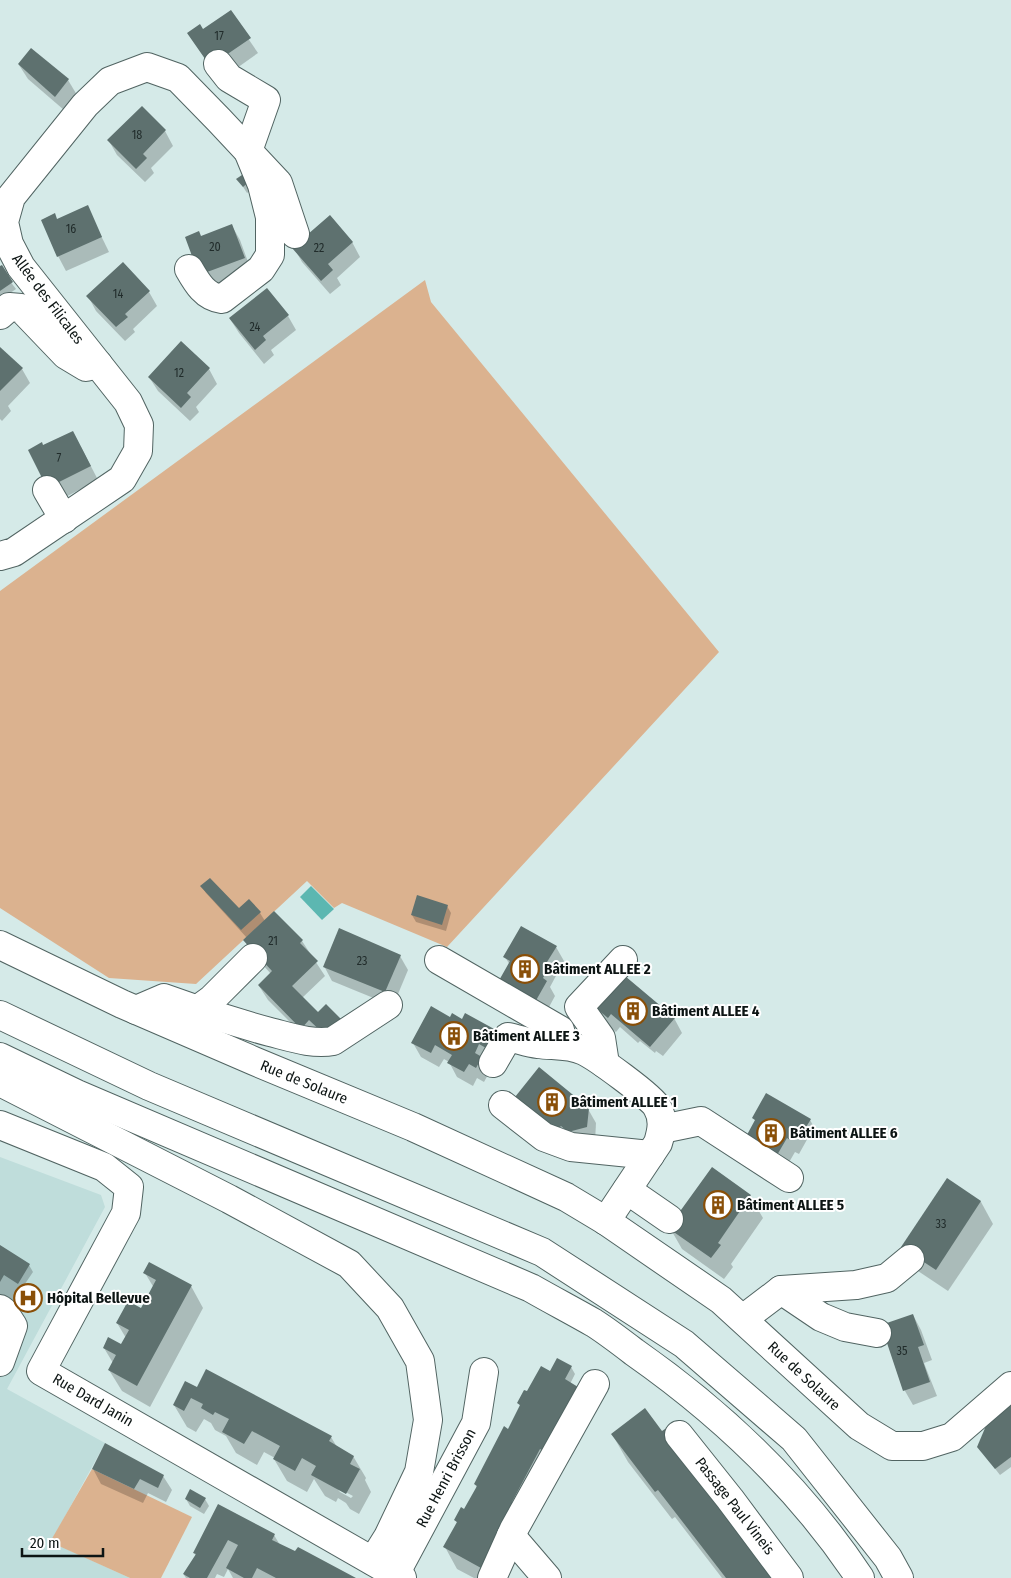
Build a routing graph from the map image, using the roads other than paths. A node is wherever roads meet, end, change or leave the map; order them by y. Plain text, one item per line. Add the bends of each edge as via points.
1 (218, 64) dead end
2 (248, 151) junction
3 (295, 234) dead end
4 (189, 269) dead end
5 (0, 315) edge
6 (98, 364) junction
7 (47, 490) dead end
8 (64, 519) junction
9 (0, 556) edge
10 (0, 945) edge
11 (253, 958) dead end
12 (439, 960) dead end
13 (623, 960) dead end
14 (388, 1005) dead end
15 (136, 1010) junction
16 (211, 1010) junction
17 (0, 1015) edge
18 (554, 1040) junction
19 (603, 1051) junction
20 (0, 1057) edge
21 (494, 1063) dead end
22 (0, 1082) edge
23 (503, 1104) dead end
24 (0, 1125) edge
25 (659, 1145) junction
26 (790, 1178) dead end
27 (632, 1194) junction
28 (669, 1219) dead end
29 (606, 1222) junction
30 (910, 1259) dead end
31 (796, 1295) junction
32 (0, 1309) edge
33 (743, 1319) junction
34 (877, 1333) dead end
35 (0, 1362) edge
36 (484, 1372) dead end
37 (599, 1378) dead end
38 (1011, 1386) edge
39 (680, 1435) dead end
40 (511, 1536) junction
41 (391, 1573) edge
42 (492, 1578) edge
43 (547, 1578) edge
44 (789, 1578) edge
45 (860, 1578) edge
46 (899, 1578) edge

1 - 2 main road via 229,78 266,100
2 - 3 main road via 278,183
2 - 4 main road, Allée des Filicales via 262,185 270,217 270,256 261,270 222,299 212,298 196,282
2 - 6 main road, Allée des Filicales via 178,78 147,67 110,80 85,105 11,197 4,222 9,244 21,267
5 - 6 main road via 9,307 21,308 66,355 86,367
6 - 8 main road, Allée des Filicales via 128,402 139,425 138,451 122,479
7 - 8 main road
8 - 9 main road, Allée des Filicales via 14,552
10 - 15 main road, Rue de Solaure
11 - 16 main road
12 - 18 main road
13 - 19 main road via 579,1007
14 - 16 main road via 333,1041 323,1043 288,1036
15 - 16 main road via 164,998
15 - 29 main road, Rue de Solaure via 413,1127 566,1197
17 - 46 main road via 149,1086 542,1252 684,1344 794,1439 888,1558
18 - 19 main road via 584,1051
18 - 21 main road via 508,1037
19 - 25 main road via 656,1105 661,1117
20 - 45 main road via 77,1094 531,1288 594,1324 666,1374 721,1420 768,1465
22 - 41 main road via 349,1264 390,1308 420,1361 428,1420 420,1472 388,1538
23 - 25 main road via 544,1136 571,1147 623,1151
24 - 41 main road, Rue Dard Janin via 104,1167 129,1187 126,1213 41,1371
25 - 26 main road via 701,1121
25 - 27 main road
27 - 28 main road
27 - 29 main road
29 - 33 main road, Rue de Solaure via 721,1300
30 - 31 main road via 887,1278
31 - 33 main road
31 - 34 main road via 821,1317 845,1327
32 - 35 main road via 13,1326
33 - 38 main road, Rue de Solaure via 859,1426 892,1446 923,1446 952,1437
36 - 41 main road, Rue Henri Brisson via 476,1423
37 - 40 main road
39 - 44 main road, Passage Paul Vineis
40 - 42 main road
40 - 43 main road

